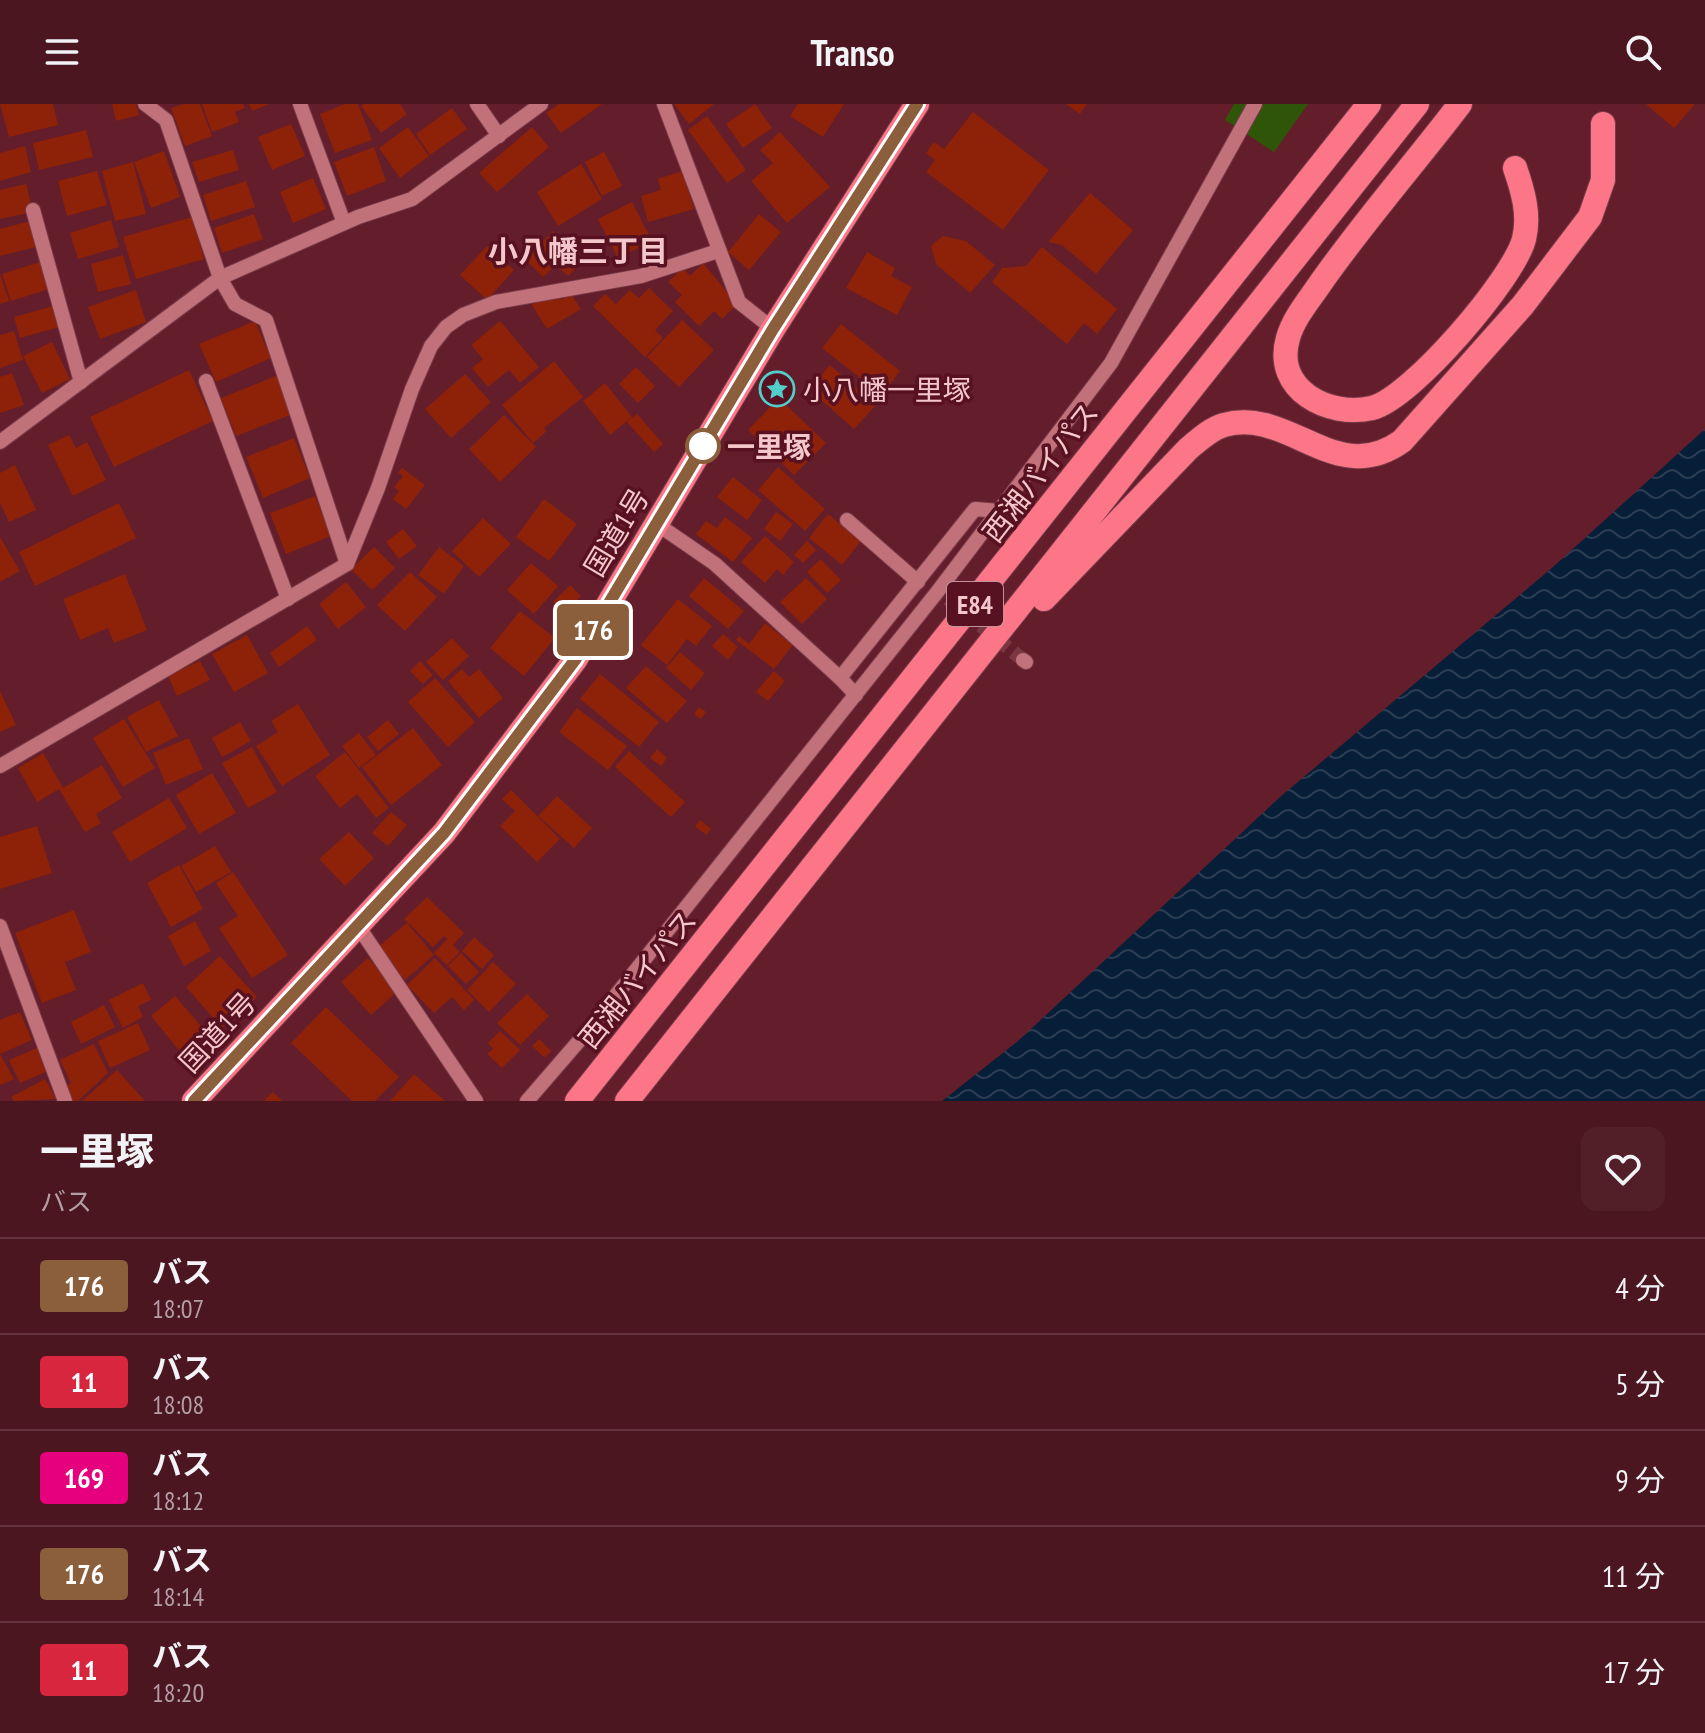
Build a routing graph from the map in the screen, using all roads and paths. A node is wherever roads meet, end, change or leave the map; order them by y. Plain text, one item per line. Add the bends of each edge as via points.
1 (145, 104) edge
2 (300, 104) edge
3 (477, 104) edge
4 (541, 104) edge
5 (664, 104) edge
6 (917, 104) edge
7 (1255, 104) edge
8 (1349, 104) edge
9 (1369, 104) edge
10 (1417, 104) edge
11 (1460, 104) edge
12 (1603, 124) dead end
13 (499, 136) junction
14 (1515, 168) dead end
15 (33, 210) dead end
16 (344, 223) junction
17 (718, 251) junction
18 (220, 278) junction
19 (1226, 284) junction
20 (773, 329) junction
21 (206, 381) dead end
22 (81, 382) junction
23 (0, 442) edge
24 (999, 511) junction
25 (847, 520) dead end
26 (657, 524) junction
27 (347, 564) junction
28 (918, 582) junction
29 (288, 599) junction
30 (840, 678) junction
31 (953, 693) junction
32 (856, 695) junction
33 (0, 766) edge
34 (0, 926) edge
35 (358, 926) junction
36 (65, 1101) edge
37 (194, 1101) edge
38 (476, 1101) edge
39 (527, 1101) edge
40 (577, 1101) edge
41 (627, 1101) edge

1 - 18 street via 166,120
2 - 16 street
3 - 13 street
4 - 13 street
5 - 17 street
6 - 20 highway, 国道1号
7 - 24 street via 1111,363
8 - 19 highway
9 - 19 highway, 西湘バイパス / E84
10 - 31 highway, E84
11 - 14 highway via 1341,254 1296,320 1287,363 1301,392 1333,408 1374,408 1428,368 1523,243 1526,210
12 - 31 highway via 1603,180 1590,217 1523,305 1402,441 1360,458 1261,423 1241,421 1214,428
13 - 16 street via 412,199
15 - 22 street
16 - 18 street
17 - 20 street via 739,302
17 - 27 street via 641,276 496,302 446,327 431,346 412,389
18 - 22 street
18 - 27 street via 235,304 266,320
19 - 40 highway, 西湘バイパス / E84
20 - 26 highway, 国道1号
21 - 29 street
22 - 23 street
24 - 28 street via 975,509
24 - 32 street via 943,595
25 - 28 street
26 - 30 street via 715,564
26 - 35 highway, 国道1号 via 566,673 444,833
27 - 29 street
28 - 30 street
29 - 33 street
30 - 32 street
31 - 41 highway, E84
32 - 39 street
34 - 36 street
35 - 37 highway, 国道1号
35 - 38 street

